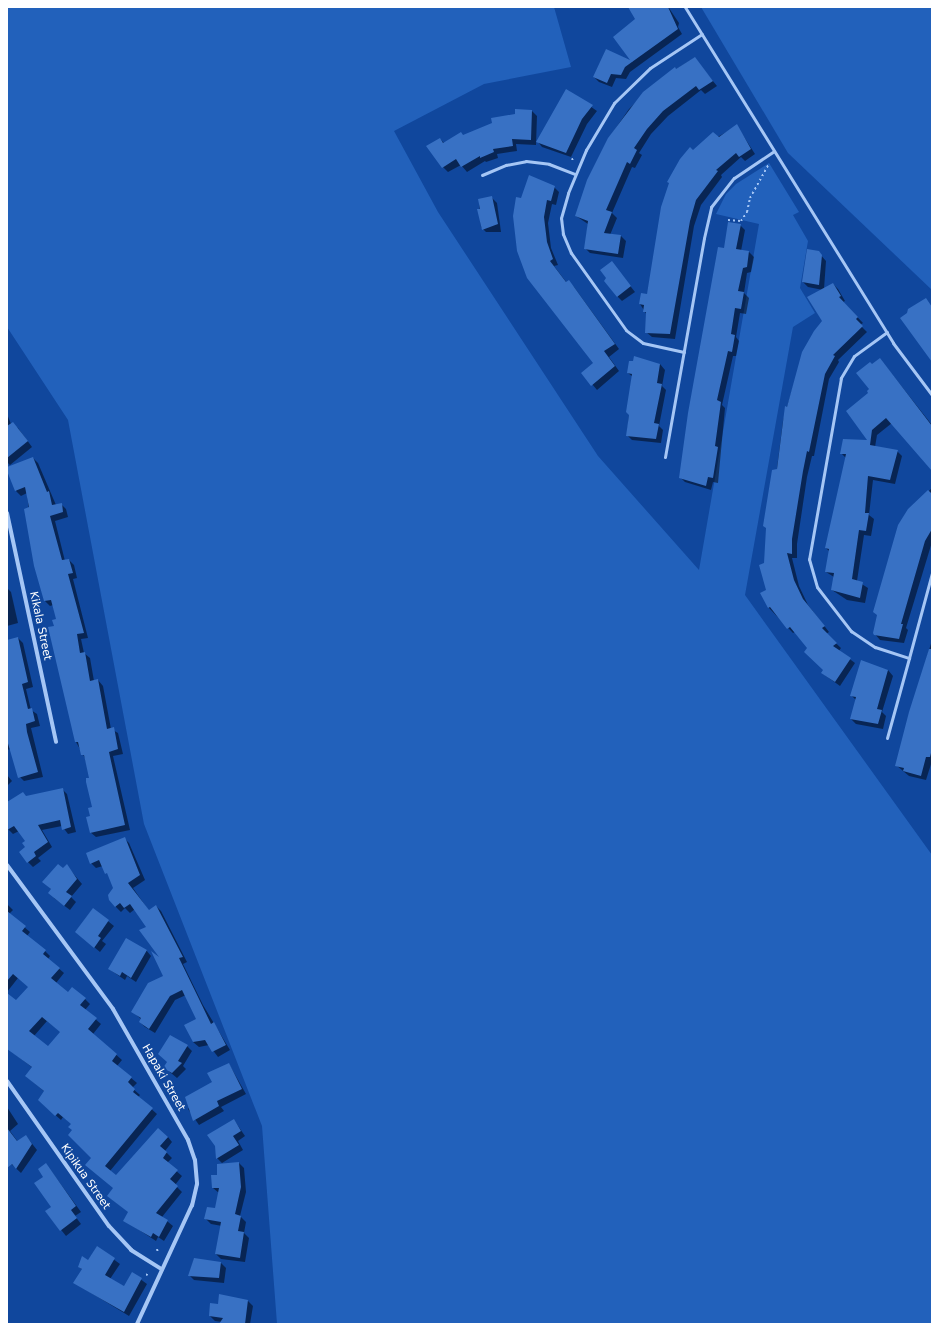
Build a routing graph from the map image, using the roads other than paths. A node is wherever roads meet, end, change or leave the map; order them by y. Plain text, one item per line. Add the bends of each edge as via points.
1 (685, 7) edge
2 (702, 34) junction
3 (774, 151) junction
4 (575, 174) junction
5 (482, 175) dead end
6 (887, 332) junction
7 (684, 352) junction
8 (932, 395) edge
9 (665, 457) dead end
10 (7, 513) edge
11 (932, 573) edge
12 (909, 658) junction
13 (886, 738) dead end
14 (56, 742) dead end
15 (7, 865) edge
16 (7, 1081) edge
17 (162, 1269) junction
18 (137, 1324) edge

1 - 2 lane
2 - 3 lane
2 - 4 lane via 650,68 614,102 594,132
3 - 6 lane
3 - 7 lane via 734,178 711,207
4 - 5 lane via 549,164 526,161 506,164
4 - 7 lane via 561,218 563,234 571,253 634,337 650,346
6 - 8 lane
6 - 12 lane via 854,356 841,378 809,559 817,587 851,631 871,645
7 - 9 lane
10 - 14 street, Kikala Street
11 - 12 lane
12 - 13 lane
15 - 17 street, Hapaki Street via 109,1004 192,1151 197,1172 195,1195
16 - 17 street, Kipikua Street via 109,1226 131,1250
17 - 18 street, Hapaki Street

